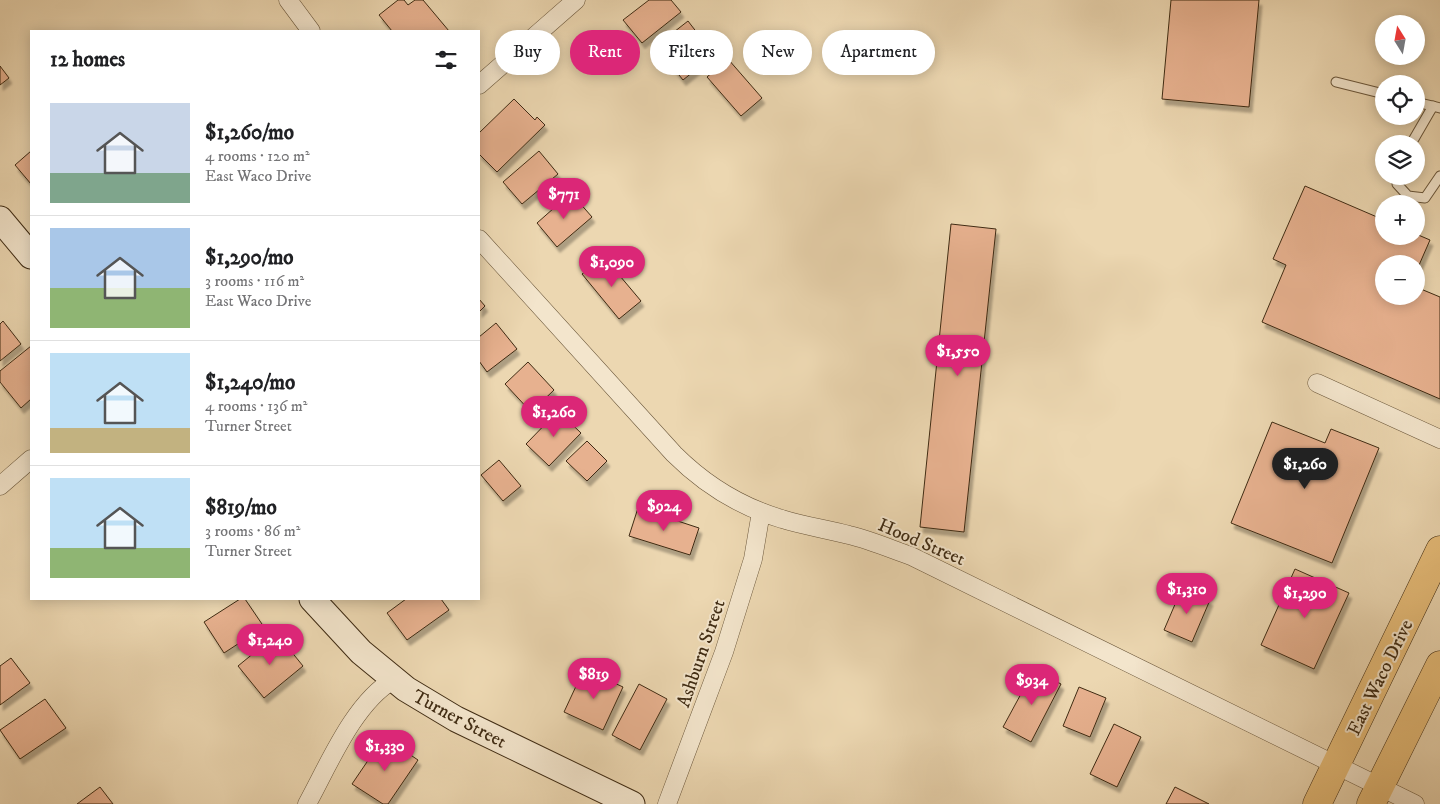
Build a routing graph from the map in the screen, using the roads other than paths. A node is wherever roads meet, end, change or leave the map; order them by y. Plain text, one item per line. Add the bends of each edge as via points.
1 (288, 0) edge
2 (576, 0) edge
3 (310, 30) edge
4 (1336, 82) dead end
5 (480, 83) edge
6 (1375, 92) edge
7 (1436, 107) edge
8 (1417, 135) edge
9 (1440, 176) edge
10 (1398, 185) edge
11 (0, 219) edge
12 (480, 239) edge
13 (30, 255) edge
14 (1317, 383) dead end
15 (1440, 439) edge
16 (30, 460) edge
17 (0, 486) edge
18 (761, 512) junction
19 (1440, 550) edge
20 (313, 600) edge
21 (1440, 665) edge
22 (393, 680) junction
23 (1336, 765) junction
24 (1375, 795) edge
25 (308, 804) edge
26 (632, 804) edge
27 (667, 804) edge
28 (1317, 804) edge
29 (1415, 804) edge

1 - 3 street
2 - 5 street
4 - 6 lane
7 - 8 lane
9 - 10 lane via 1425,198 1408,196
11 - 13 street
12 - 18 street, Hood Street via 687,467 730,498
14 - 15 street
16 - 17 street
18 - 23 street, Hood Street via 851,535 911,556
18 - 27 street, Ashburn Street via 753,559 727,643
19 - 23 main road, East Waco Drive
20 - 22 street, Turner Street via 360,652
21 - 24 main road
22 - 25 street via 356,715
22 - 26 street, Turner Street via 456,719
23 - 24 street, Hood Street
23 - 28 main road, East Waco Drive
24 - 29 street, Hood Street

